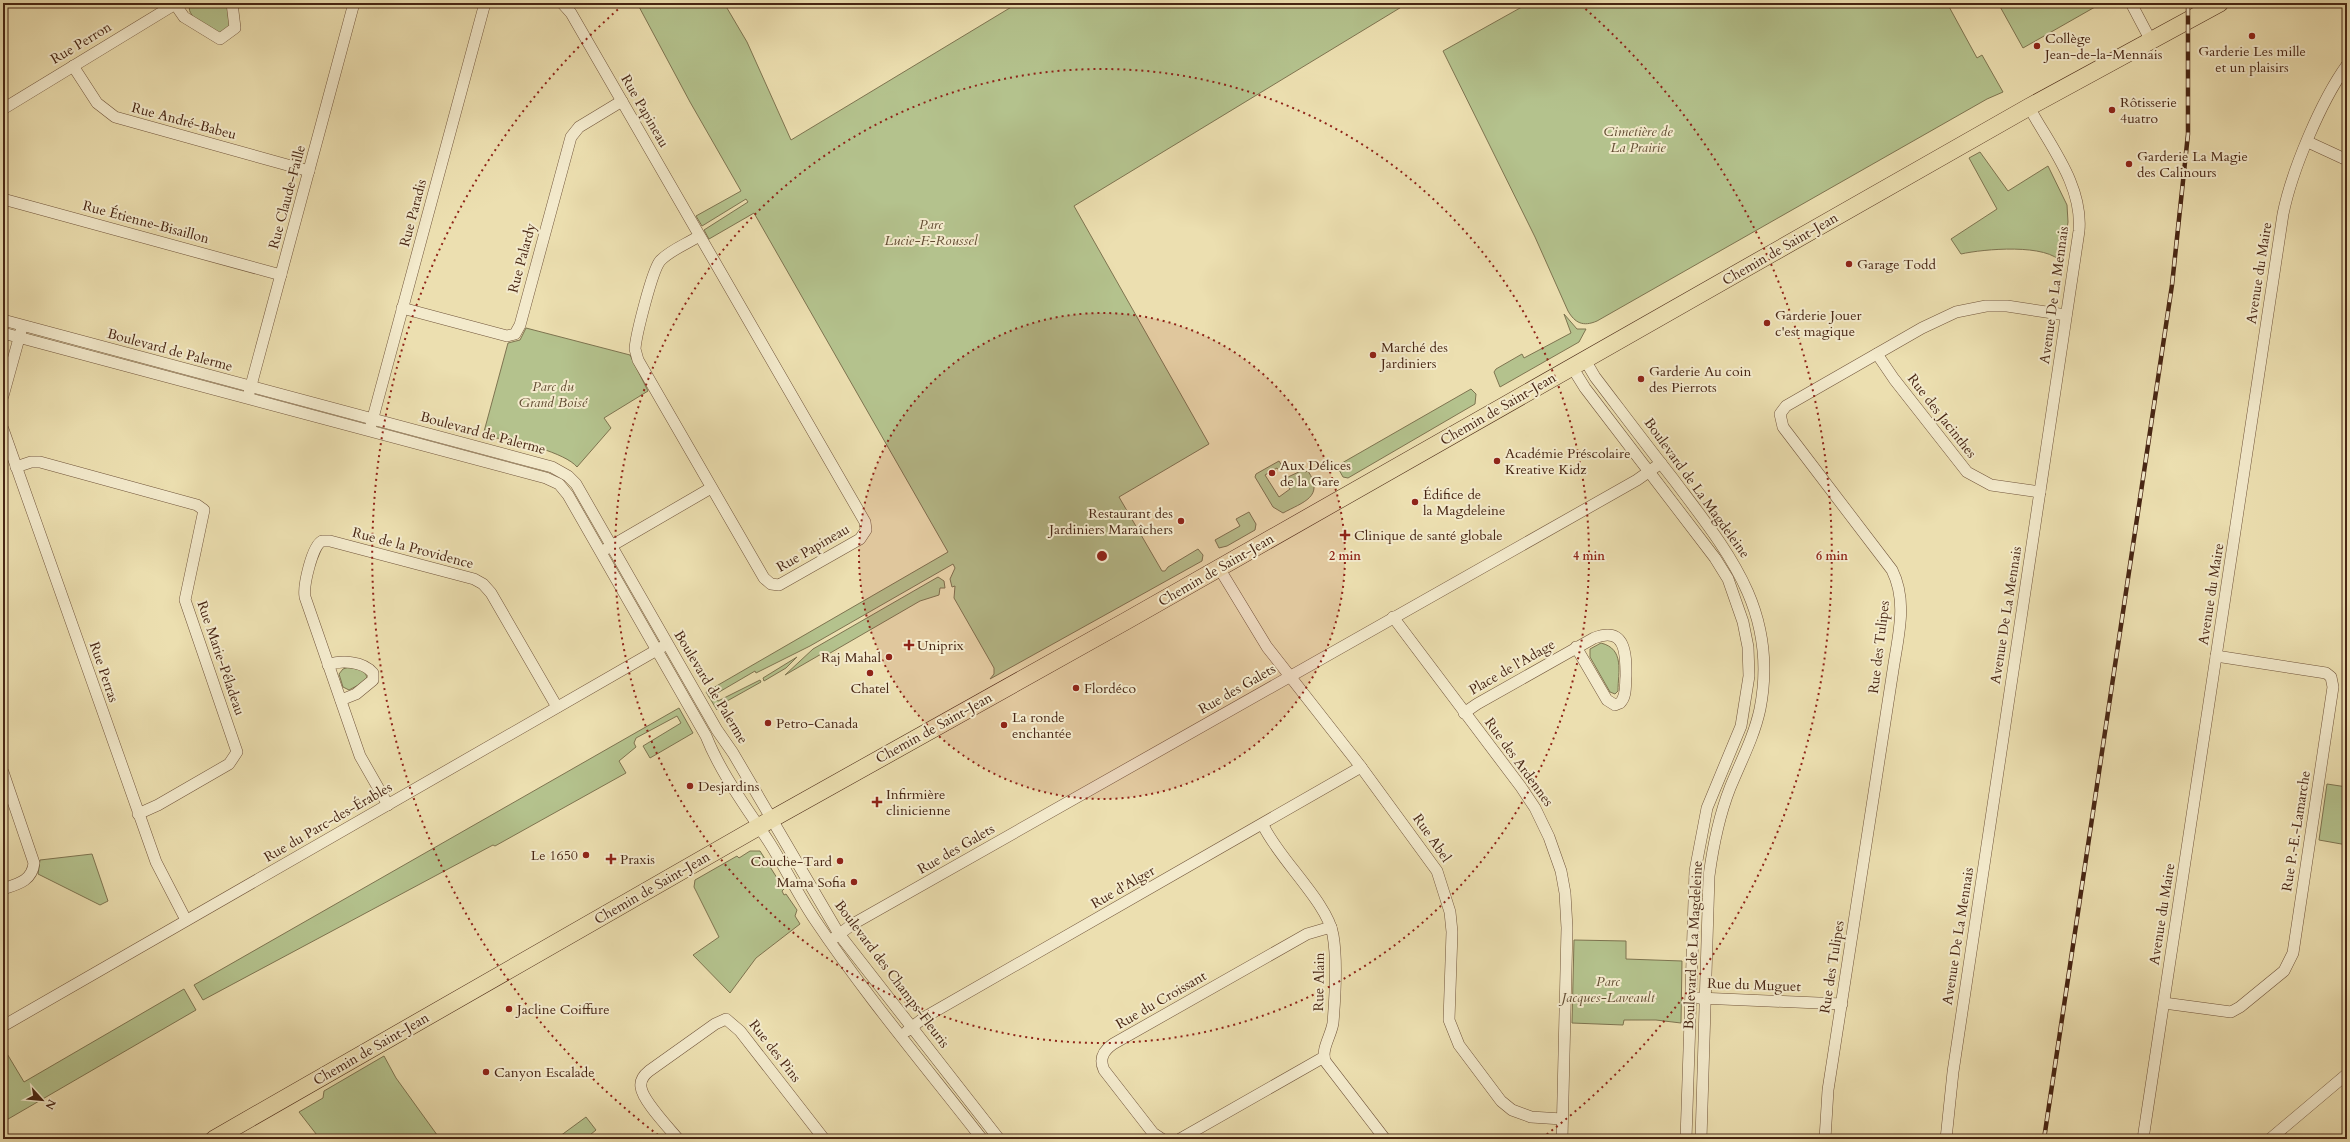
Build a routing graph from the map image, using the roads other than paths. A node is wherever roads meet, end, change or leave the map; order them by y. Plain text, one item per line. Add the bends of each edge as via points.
1 (232, 3) edge
2 (354, 3) edge
3 (485, 3) edge
4 (562, 3) edge
5 (2130, 3) edge
6 (2220, 3) edge
7 (176, 4) edge
8 (2151, 41) junction
9 (2347, 65) edge
10 (73, 66) junction
11 (622, 101) junction
12 (2029, 107) junction
13 (3, 109) edge
14 (2308, 142) junction
15 (2347, 160) edge
16 (309, 171) junction
17 (3, 199) edge
18 (699, 236) junction
19 (281, 274) junction
20 (402, 308) junction
21 (2066, 315) junction
22 (3, 320) edge
23 (22, 326) junction
24 (3, 333) edge
25 (19, 337) junction
26 (1877, 354) junction
27 (1579, 363) junction
28 (251, 386) junction
29 (3, 396) edge
30 (248, 399) junction
31 (373, 419) junction
32 (3, 429) edge
33 (369, 431) junction
34 (1660, 463) junction
35 (16, 467) junction
36 (1649, 472) junction
37 (711, 488) junction
38 (2040, 492) junction
39 (611, 546) junction
40 (601, 552) junction
41 (1219, 568) junction
42 (1393, 617) junction
43 (667, 643) junction
44 (1576, 647) junction
45 (656, 650) junction
46 (2216, 656) junction
47 (328, 665) junction
48 (1290, 676) junction
49 (341, 700) junction
50 (557, 708) junction
51 (1464, 713) junction
52 (1728, 757) junction
53 (1741, 763) junction
54 (1361, 767) junction
55 (3, 772) edge
56 (388, 805) junction
57 (138, 814) junction
58 (765, 823) junction
59 (1263, 825) junction
60 (3, 889) edge
61 (186, 920) junction
62 (1331, 927) junction
63 (839, 934) junction
64 (829, 941) junction
65 (1690, 998) junction
66 (1705, 999) junction
67 (2164, 1003) junction
68 (1842, 1004) junction
69 (3, 1026) edge
70 (912, 1027) junction
71 (902, 1036) junction
72 (1324, 1058) junction
73 (2347, 1074) edge
74 (1562, 1120) junction
75 (214, 1139) edge
76 (678, 1139) edge
77 (824, 1139) edge
78 (982, 1139) edge
79 (999, 1139) edge
80 (1162, 1139) edge
81 (1180, 1139) edge
82 (1385, 1139) edge
83 (1562, 1139) edge
84 (1686, 1139) edge
85 (1701, 1139) edge
86 (1826, 1139) edge
87 (1946, 1139) edge
88 (2143, 1139) edge
89 (2270, 1139) edge

1 - 7 street, Rue Perron via 235,28 220,39 184,17
2 - 16 street, Rue Claude-Faille
3 - 20 street, Rue Paradis
4 - 11 street, Rue Papineau via 571,13
5 - 8 street
6 - 8 main road, Chemin de Saint-Jean
7 - 10 street, Rue Perron
8 - 12 main road, Chemin de Saint-Jean
9 - 14 street, Avenue du Maire via 2336,82
10 - 13 street, Rue Perron
10 - 16 street, Rue André-Babeu via 97,103 115,117
11 - 18 street, Rue Papineau
11 - 20 street, Rue Palardy via 579,127 571,137 520,325 515,334 507,336
12 - 21 street, Avenue De La Mennais via 2068,177 2078,205 2079,231
12 - 27 main road, Chemin de Saint-Jean
14 - 15 street
14 - 46 street, Avenue du Maire via 2291,182 2283,214
16 - 19 street, Rue Claude-Faille
17 - 19 street, Rue Étienne-Bisaillon
18 - 37 street, Rue Papineau via 659,263 635,350 638,360
18 - 37 street, Rue Papineau via 865,522 866,530 860,539 783,584 771,584 764,578
19 - 28 street, Rue Claude-Faille
20 - 31 street, Rue Paradis
21 - 26 street, Rue des Tulipes via 2007,306 1965,310 1932,323
21 - 38 street, Avenue De La Mennais
22 - 23 street, Boulevard de Palerme
23 - 25 street
23 - 28 street, Boulevard de Palerme
24 - 25 street, Boulevard de Palerme
25 - 29 street
25 - 30 street, Boulevard de Palerme
26 - 38 street, Rue des Jacinthes via 1967,472 1991,485
26 - 68 street, Rue des Tulipes via 1786,406 1779,418 1783,427 1888,562 1900,592 1901,617
27 - 34 street, Boulevard de La Magdeleine via 1595,377
27 - 36 street, Boulevard de La Magdeleine via 1585,388
27 - 41 main road, Chemin de Saint-Jean
28 - 30 street, Rue Claude-Faille
28 - 31 street, Boulevard de Palerme
30 - 33 street, Boulevard de Palerme
31 - 33 street, Rue Paradis
31 - 39 street, Boulevard de Palerme via 558,469 576,484
32 - 35 street, Rue Perras
33 - 40 street, Boulevard de Palerme via 554,481 564,488
34 - 36 street, Rue des Galets
34 - 53 street, Boulevard de La Magdeleine via 1726,549 1743,578 1756,612 1763,655 1762,696 1755,730
35 - 57 street, Rue Perras
35 - 57 street, Rue Marie-Péladeau via 40,462 198,505 204,510 185,600 236,752 229,764
36 - 42 street, Rue des Galets
36 - 52 street, Boulevard de La Magdeleine via 1715,558 1730,585 1744,622 1749,656 1747,695 1741,726
37 - 39 street
38 - 87 street, Avenue De La Mennais via 1953,1072
39 - 40 street
39 - 43 street, Boulevard de Palerme
40 - 45 street, Boulevard de Palerme
41 - 48 street, Rue Abel via 1255,630
41 - 58 main road, Chemin de Saint-Jean
42 - 48 street, Rue des Galets
42 - 51 street, Rue des Ardennes
43 - 45 street, Rue du Parc-des-Érables
43 - 58 street, Boulevard de Palerme
44 - 44 street, Place de l'Adage via 1607,700 1615,706 1620,703 1625,691 1626,655 1623,644 1614,636 1604,635
44 - 51 street, Place de l'Adage
45 - 50 street, Rue du Parc-des-Érables
45 - 58 street, Boulevard de Palerme via 737,794
46 - 67 street, Avenue du Maire
46 - 67 street, Rue P.-E.-Lamarche via 2326,673 2331,677 2334,687 2293,953 2288,966 2231,1012
47 - 49 street, Rue de la Providence
47 - 49 street via 345,662 367,667 373,673 373,680 367,687
47 - 50 street, Rue de la Providence via 304,594 315,549 324,540 474,579 483,584 491,593
48 - 54 street, Rue Abel
48 - 63 street, Rue des Galets
49 - 56 street, Rue de la Providence via 360,756
50 - 56 street, Rue du Parc-des-Érables
51 - 74 street, Rue des Ardennes via 1532,803 1547,832 1561,871 1567,928
52 - 53 street
52 - 65 street, Boulevard de La Magdeleine via 1707,808 1694,870
53 - 66 street, Boulevard de La Magdeleine via 1724,805 1711,860
54 - 59 street, Rue d'Alger
54 - 74 street, Rue Abel via 1426,854 1445,890 1451,922 1449,1011 1454,1038 1506,1106 1531,1117
55 - 60 street via 34,863 31,873 24,881
56 - 61 street, Rue du Parc-des-Érables
57 - 61 street, Rue Perras via 159,871
58 - 63 street, Boulevard des Champs-Fleuris
58 - 64 street, Boulevard des Champs-Fleuris via 802,900
58 - 75 main road, Chemin de Saint-Jean
59 - 62 street, Rue Alain
59 - 70 street, Rue d'Alger via 925,1017
61 - 69 street, Rue du Parc-des-Érables
62 - 72 street, Rue Alain via 1334,947 1333,1018
62 - 80 street, Rue du Croissant via 1307,934 1113,1044 1104,1052 1101,1061 1104,1070 1153,1133
63 - 64 street, Rue des Galets
63 - 70 street, Boulevard des Champs-Fleuris
64 - 71 street, Boulevard des Champs-Fleuris
65 - 66 street, Rue du Muguet
65 - 84 street, Boulevard de La Magdeleine
66 - 68 street, Rue du Muguet
66 - 85 street, Boulevard de La Magdeleine
67 - 88 street, Avenue du Maire
68 - 86 street, Rue des Tulipes via 1828,1090
70 - 71 street, Rue d'Alger
70 - 79 street, Boulevard des Champs-Fleuris
71 - 78 street, Boulevard des Champs-Fleuris
72 - 81 street
72 - 82 street
73 - 89 street
74 - 83 street, Rue des Ardennes
76 - 77 street, Rue des Pins via 641,1090 642,1079 649,1071 715,1024 726,1019 740,1030

